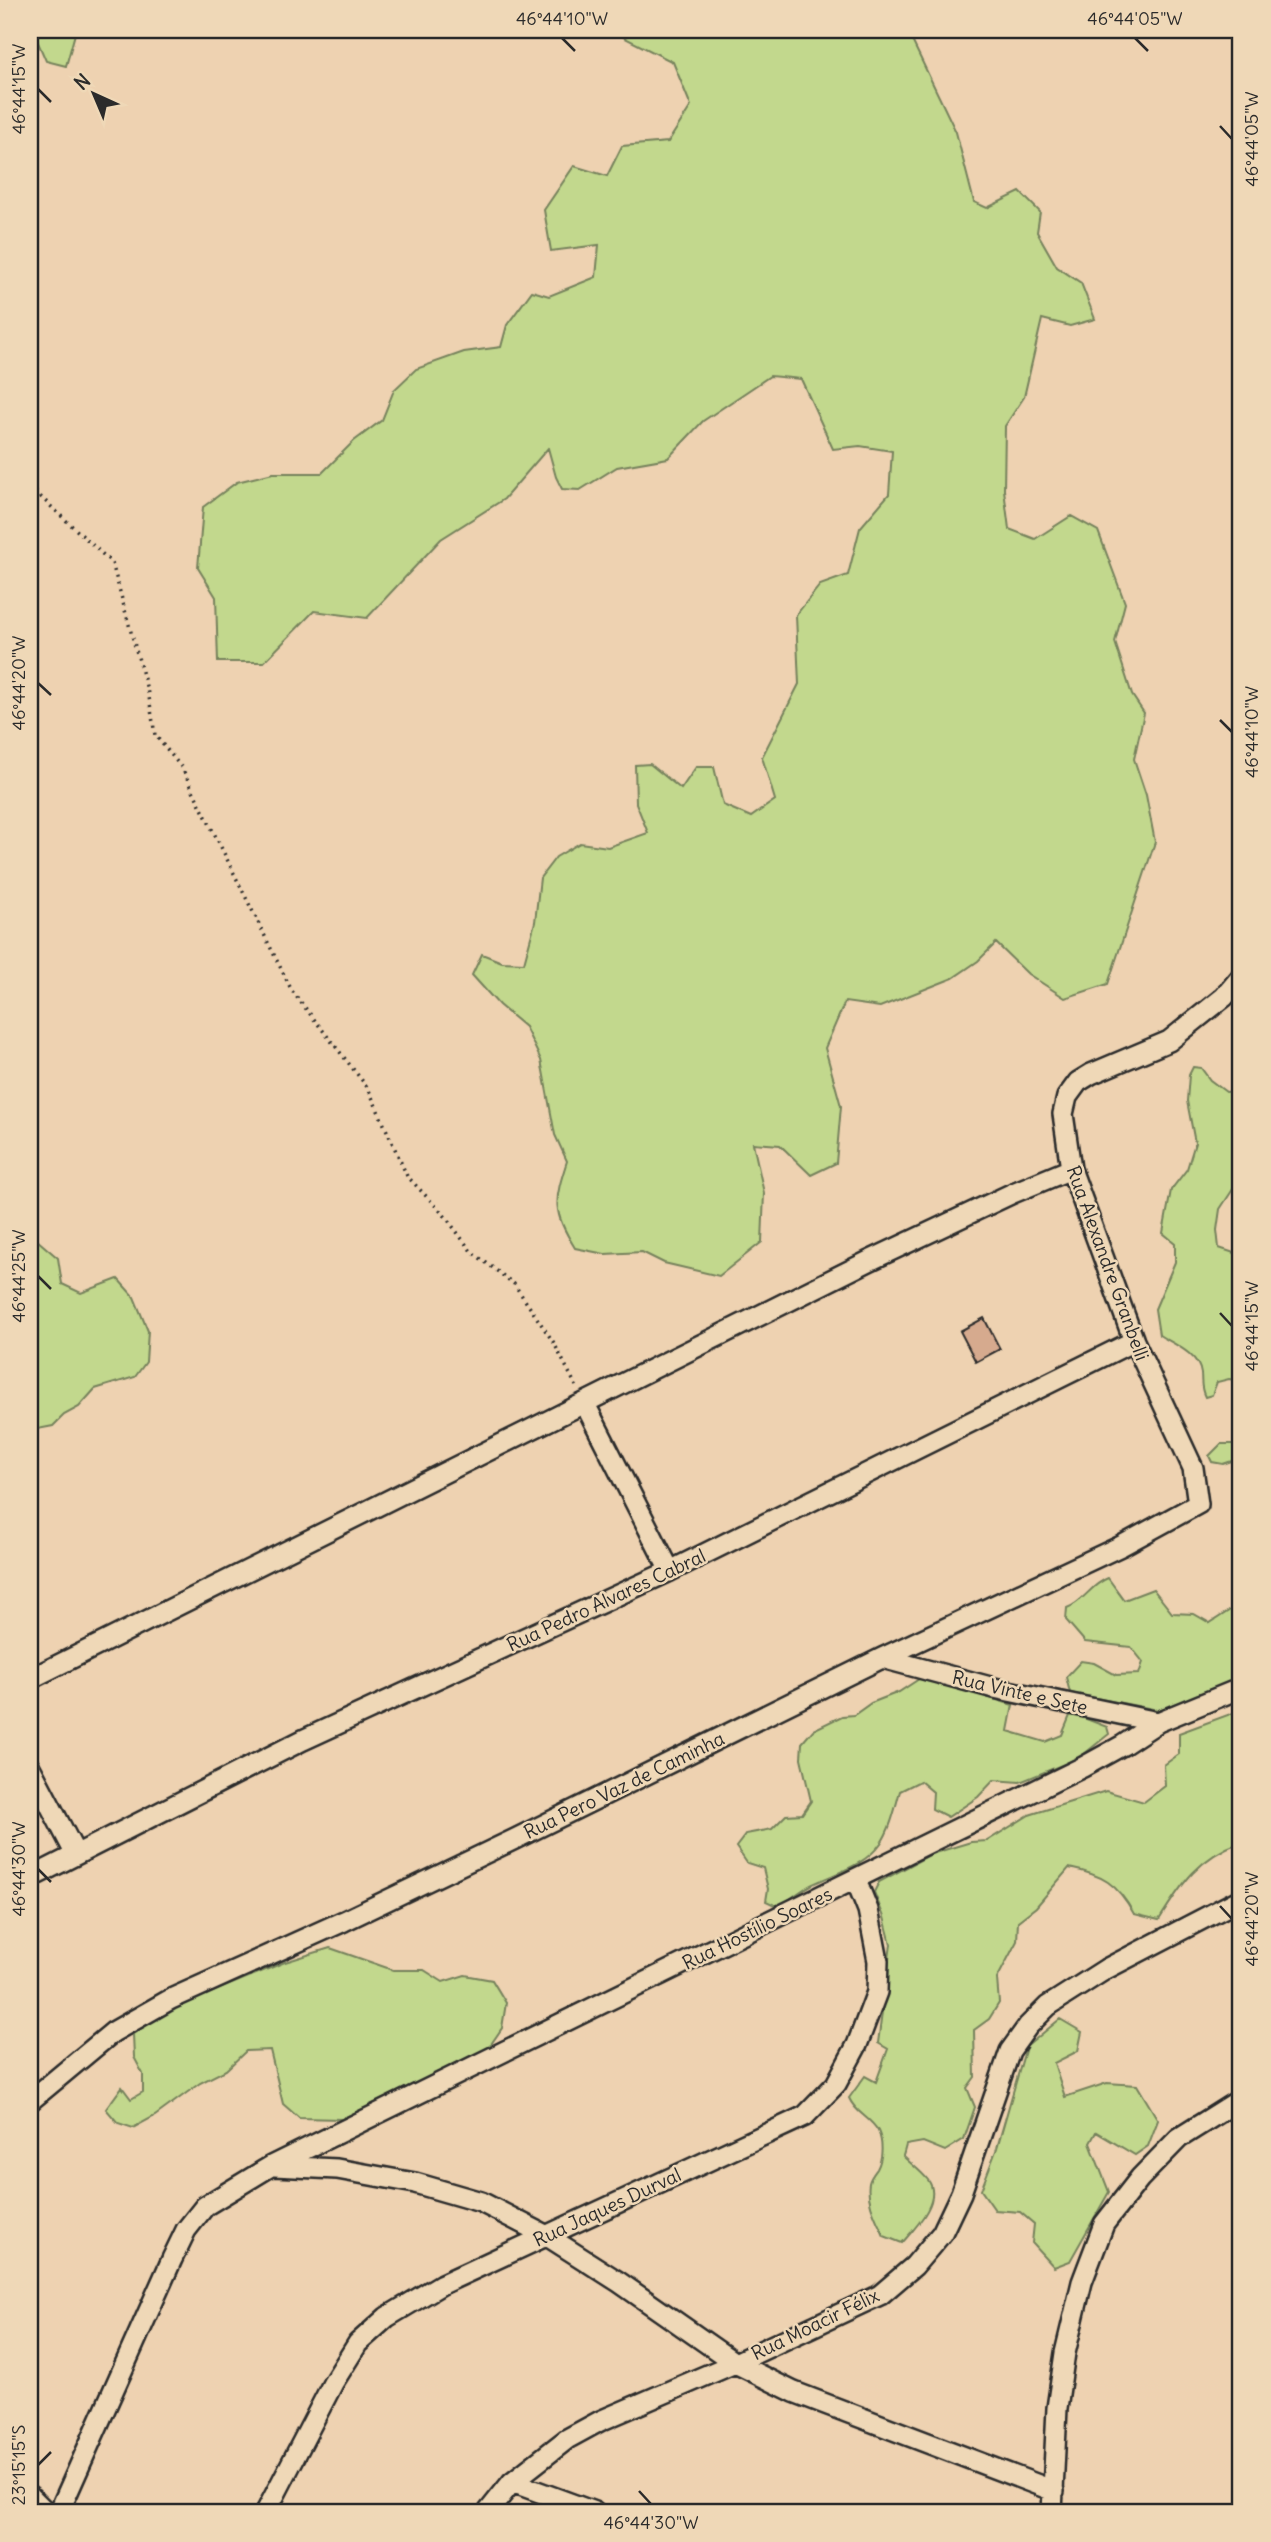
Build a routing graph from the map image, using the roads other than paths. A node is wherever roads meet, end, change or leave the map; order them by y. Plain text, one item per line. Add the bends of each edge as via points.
1 (1241, 976) edge
2 (1071, 1169) junction
3 (1134, 1341) junction
4 (585, 1404) junction
5 (1193, 1468) joint
6 (670, 1571) junction
7 (882, 1658) junction
8 (30, 1679) edge
9 (1241, 1688) edge
10 (1158, 1722) junction
11 (30, 1767) edge
12 (75, 1853) junction
13 (30, 1878) edge
14 (856, 1880) junction
15 (1241, 1899) edge
16 (1241, 2099) edge
17 (30, 2101) edge
18 (271, 2166) junction
19 (547, 2236) junction
20 (735, 2363) junction
21 (512, 2482) junction
22 (1054, 2491) junction
23 (30, 2496) edge
24 (46, 2512) edge
25 (59, 2512) edge
26 (266, 2512) edge
27 (488, 2512) edge
28 (594, 2512) edge
29 (1052, 2512) edge

1 - 2 street, Rua Alexandre Granbelli via 1224,997 1169,1041 1078,1082 1067,1097 1063,1114
2 - 3 street, Rua Alexandre Granbelli
2 - 4 street via 869,1261
3 - 5 street, Rua Alexandre Granbelli
3 - 6 street, Rua Pedro Alvares Cabral
4 - 6 street
4 - 8 street
5 - 7 street, Rua Pero Vaz de Caminha via 1198,1504 1187,1511
6 - 12 street, Rua Pedro Alvares Cabral via 303,1741
7 - 10 street, Rua Vinte e Sete via 994,1688
7 - 17 street, Rua Pero Vaz de Caminha via 369,1909 171,1999 113,2032
9 - 10 street, Rua Hostílio Soares
10 - 14 street, Rua Hostílio Soares via 1083,1767
11 - 12 street
12 - 13 street, Rua Pedro Alvares Cabral
14 - 18 street, Rua Hostílio Soares
14 - 19 street, Rua Jaques Durval via 868,1910 878,1961 877,1992 836,2084 805,2116
15 - 20 street, Rua Moacir Félix via 1106,1969 1048,2007 1010,2051 961,2193 942,2232 914,2266 880,2295
16 - 22 street via 1179,2138 1104,2224 1082,2282 1065,2353 1057,2408
18 - 19 street via 337,2169 415,2183 481,2203
18 - 25 street, Rua Hostílio Soares via 205,2206 186,2231
19 - 20 street
19 - 26 street, Rua Jaques Durval via 442,2284 387,2317 358,2343
20 - 21 street, Rua Moacir Félix via 600,2421
20 - 22 street via 794,2392
21 - 27 street, Rua Moacir Félix
21 - 28 street
22 - 29 street
23 - 24 street

